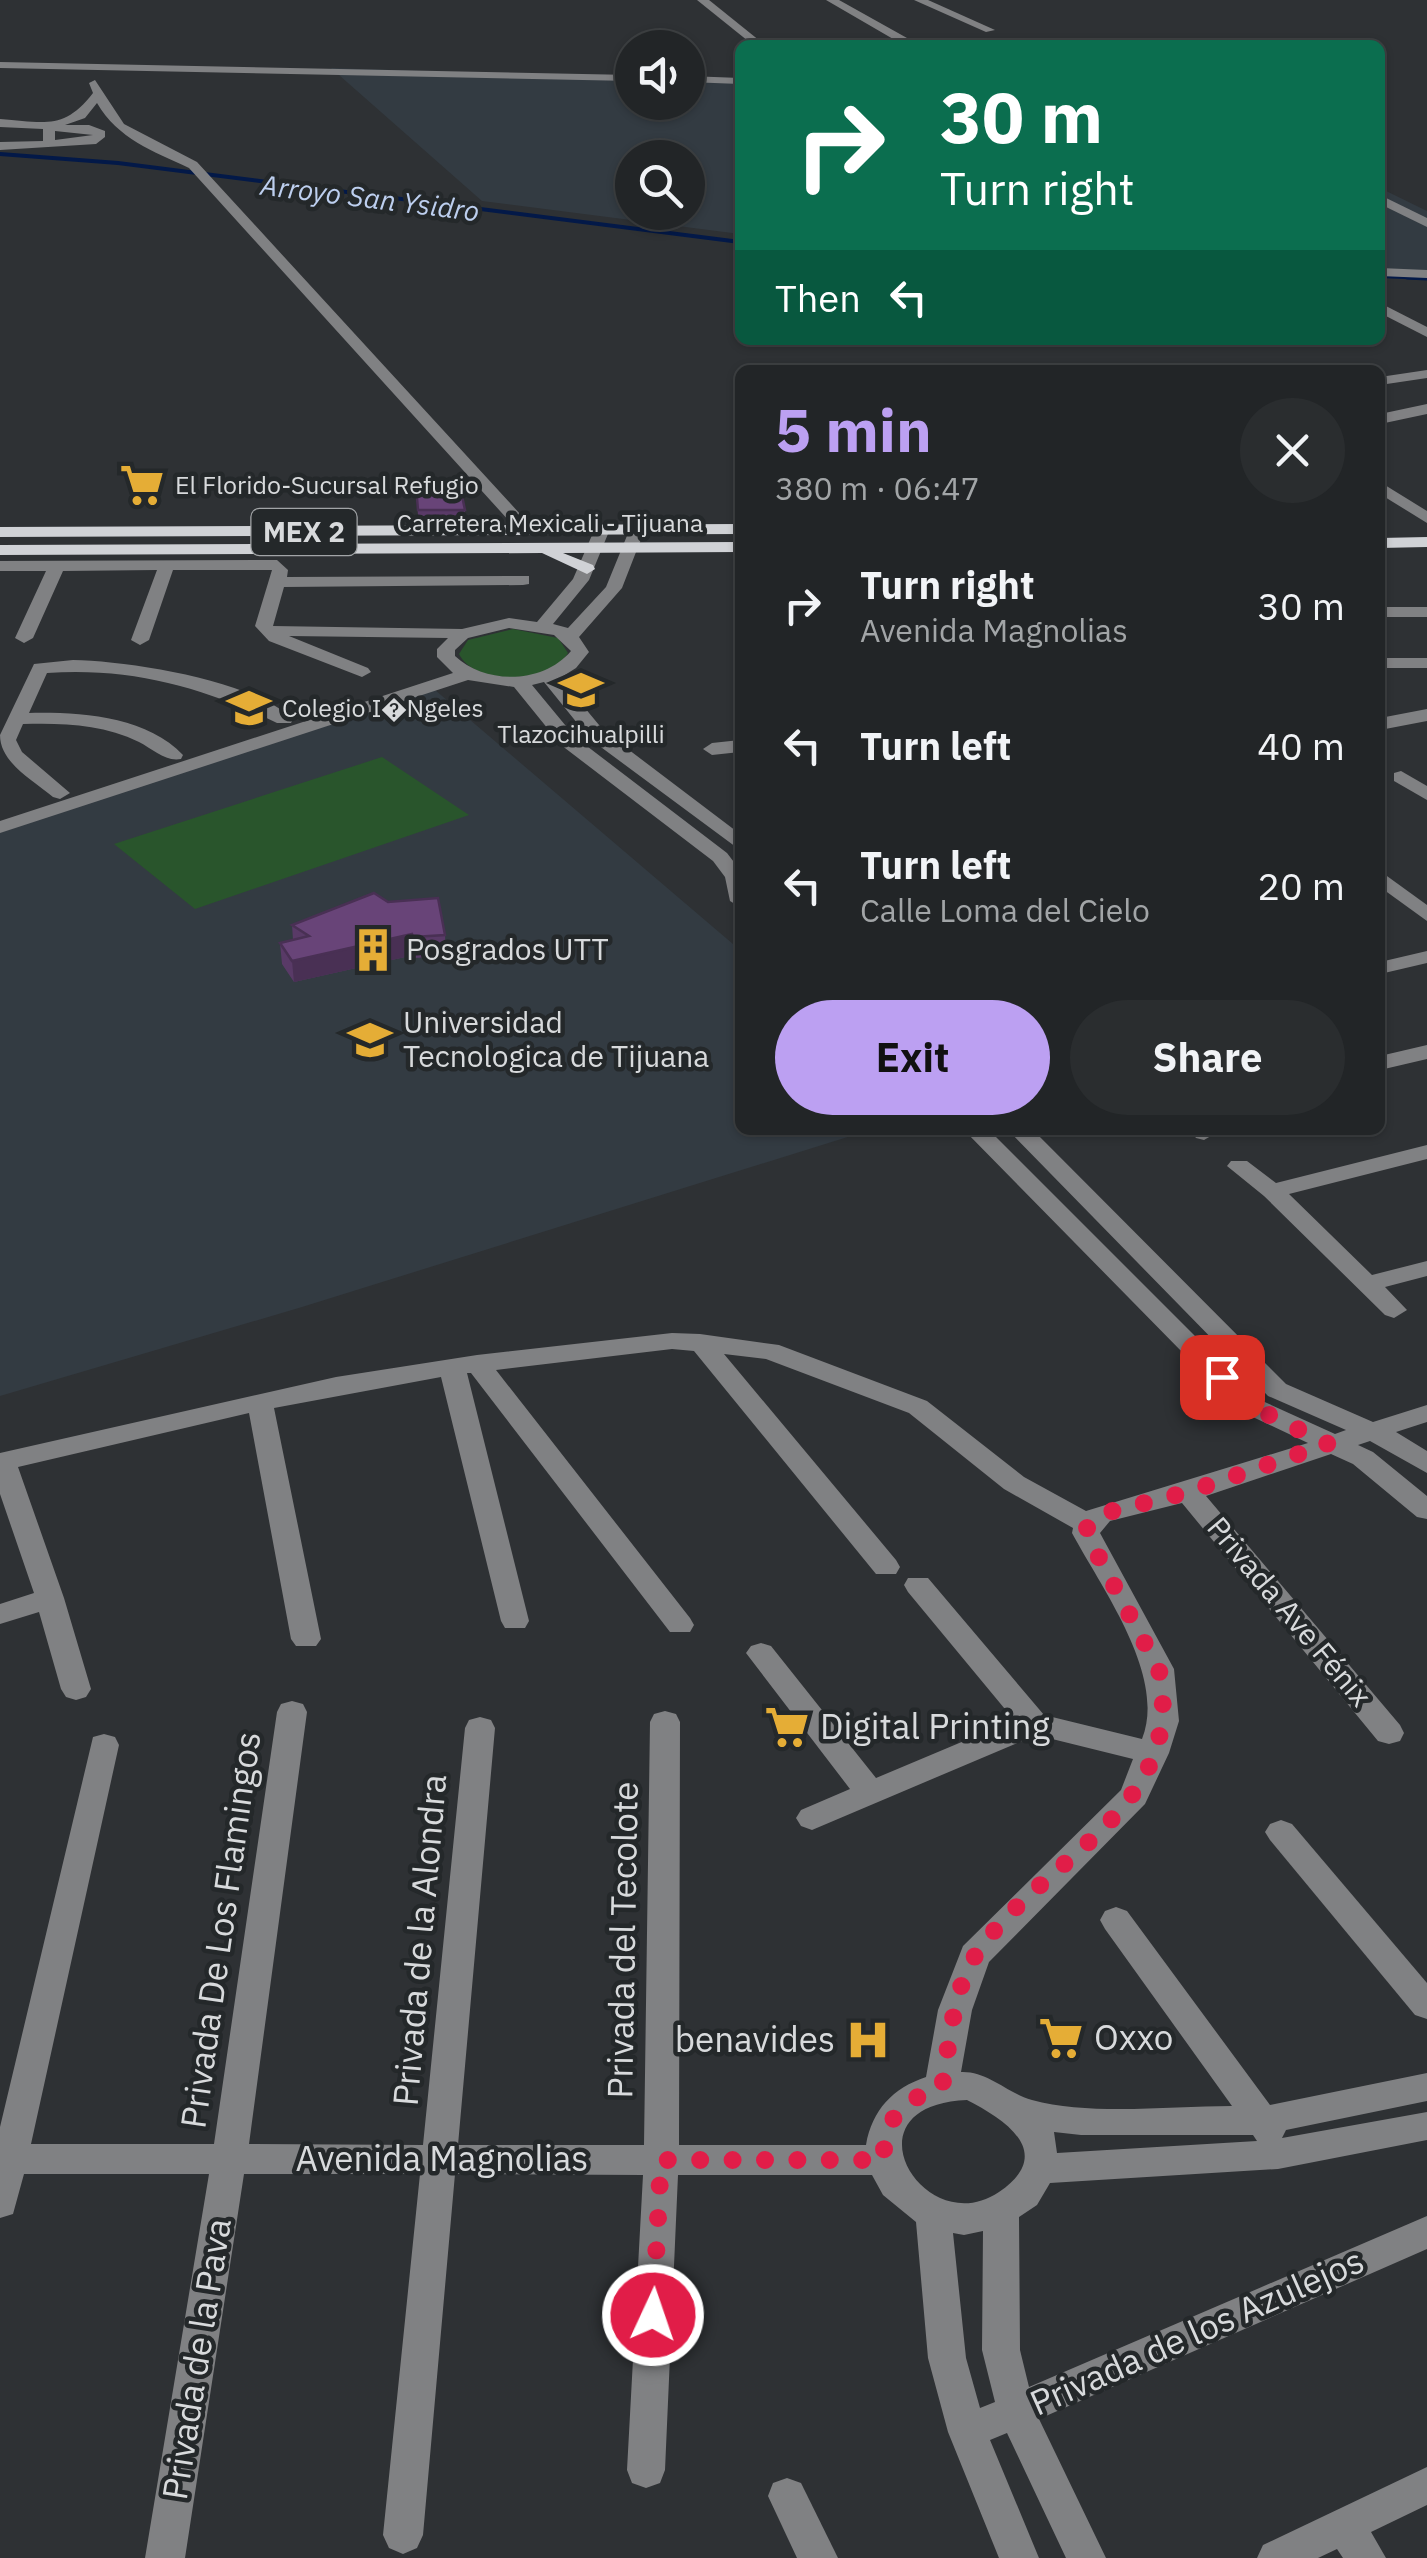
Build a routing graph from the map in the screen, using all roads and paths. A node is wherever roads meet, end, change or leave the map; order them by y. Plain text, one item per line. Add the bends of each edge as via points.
1 (702, 0) edge
2 (831, 0) edge
3 (919, 0) edge
4 (990, 30) dead end
5 (754, 40) edge
6 (904, 40) edge
7 (0, 64) edge
8 (615, 78) edge
9 (705, 80) edge
10 (735, 81) edge
11 (0, 123) edge
12 (49, 127) junction
13 (49, 144) junction
14 (0, 146) edge
15 (1385, 202) edge
16 (1427, 223) edge
17 (1385, 272) edge
18 (1427, 274) edge
19 (1385, 310) edge
20 (1427, 333) edge
21 (1427, 374) edge
22 (1385, 381) edge
23 (1427, 409) edge
24 (1385, 418) edge
25 (1385, 490) edge
26 (1427, 518) edge
27 (1385, 528) edge
28 (1427, 528) edge
29 (637, 529) junction
30 (735, 529) edge
31 (409, 531) junction
32 (0, 532) edge
33 (526, 538) junction
34 (599, 538) junction
35 (1385, 542) edge
36 (1427, 542) edge
37 (735, 546) edge
38 (0, 550) edge
39 (244, 550) junction
40 (630, 556) junction
41 (0, 566) edge
42 (57, 566) junction
43 (167, 566) junction
44 (587, 569) junction
45 (277, 574) junction
46 (522, 580) dead end
47 (1385, 611) edge
48 (1427, 612) edge
49 (543, 626) junction
50 (266, 631) junction
51 (462, 634) junction
52 (570, 636) junction
53 (24, 638) dead end
54 (140, 640) dead end
55 (1385, 663) edge
56 (1427, 663) edge
57 (460, 669) junction
58 (362, 672) dead end
59 (548, 675) junction
60 (518, 680) junction
61 (1427, 715) edge
62 (14, 719) junction
63 (284, 720) junction
64 (1385, 723) edge
65 (735, 747) edge
66 (712, 749) dead end
67 (174, 756) junction
68 (1402, 778) dead end
69 (60, 793) junction
70 (1427, 794) edge
71 (0, 812) edge
72 (0, 827) edge
73 (735, 840) edge
74 (730, 855) edge
75 (1385, 882) edge
76 (1427, 915) edge
77 (1427, 957) edge
78 (1385, 967) edge
79 (1427, 1052) edge
80 (1385, 1062) edge
81 (981, 1135) edge
82 (1025, 1135) edge
83 (1427, 1152) edge
84 (1239, 1166) dead end
85 (1272, 1190) junction
86 (1427, 1268) edge
87 (1370, 1283) junction
88 (1394, 1310) dead end
89 (700, 1342) junction
90 (465, 1365) junction
91 (260, 1402) junction
92 (1427, 1413) edge
93 (1368, 1430) junction
94 (1328, 1444) junction
95 (1, 1462) edge
96 (1427, 1464) edge
97 (1188, 1492) junction
98 (1427, 1510) edge
99 (1088, 1524) junction
100 (886, 1567) dead end
101 (918, 1585) dead end
102 (50, 1598) junction
103 (0, 1614) edge
104 (515, 1621) dead end
105 (680, 1625) dead end
106 (306, 1639) dead end
107 (761, 1654) dead end
108 (76, 1689) dead end
109 (292, 1712) dead end
110 (665, 1722) dead end
111 (1034, 1724) junction
112 (480, 1728) dead end
113 (1389, 1733) dead end
114 (104, 1745) dead end
115 (1154, 1754) junction
116 (869, 1792) junction
117 (812, 1818) dead end
118 (1281, 1832) dead end
119 (1116, 1920) dead end
120 (1427, 2006) edge
121 (942, 2087) junction
122 (1427, 2087) edge
123 (1023, 2112) junction
124 (1265, 2120) junction
125 (1427, 2126) edge
126 (1278, 2154) junction
127 (5, 2159) edge
128 (230, 2159) junction
129 (440, 2160) junction
130 (661, 2160) junction
131 (884, 2160) junction
132 (1041, 2169) junction
133 (0, 2203) edge
134 (933, 2212) junction
135 (1001, 2213) junction
136 (1427, 2232) edge
137 (1016, 2411) junction
138 (967, 2432) junction
139 (646, 2470) dead end
140 (1427, 2485) edge
141 (787, 2496) dead end
142 (403, 2535) dead end
143 (1355, 2542) edge
144 (165, 2558) edge
145 (818, 2558) edge
146 (1018, 2558) edge
147 (1086, 2558) edge
148 (1278, 2558) edge

1 - 5 street
2 - 6 street
3 - 4 street
7 - 8 street
9 - 10 street
11 - 12 street
12 - 13 street
12 - 13 street via 101,134 92,141
12 - 33 street via 82,116 97,89 105,114 120,128 193,165
13 - 14 street
15 - 16 street
17 - 18 street
19 - 20 street
21 - 22 street
23 - 24 street
25 - 26 street
27 - 28 main road
29 - 30 main road, Carretera Mexicali - Tijuana / MEX 2
29 - 34 main road, Carretera Mexicali - Tijuana / MEX 2
29 - 40 street
31 - 32 main road, Carretera Mexicali - Tijuana / MEX 2
31 - 33 main road, Carretera Mexicali - Tijuana / MEX 2
31 - 39 main road via 392,541 270,543
33 - 34 main road, Carretera Mexicali - Tijuana / MEX 2
33 - 39 main road, Carretera Mexicali - Tijuana / MEX 2
33 - 44 main road
34 - 40 main road, Carretera Mexicali - Tijuana / MEX 2
34 - 44 street
35 - 36 main road
37 - 40 main road, Carretera Mexicali - Tijuana
38 - 39 main road, Carretera Mexicali - Tijuana / MEX 2
40 - 52 street via 601,606
41 - 42 street
42 - 43 street
42 - 53 street
43 - 45 street
43 - 54 street
44 - 49 street
45 - 46 street
45 - 50 street
47 - 48 street
49 - 51 street via 491,625
49 - 52 street
50 - 51 street
50 - 58 street
51 - 57 street via 446,649
52 - 59 street via 580,652 575,661
55 - 56 street
57 - 60 street
57 - 63 street
57 - 72 street
59 - 60 street
59 - 73 street via 597,735
60 - 74 street via 568,741
61 - 64 street
62 - 63 street via 40,668 104,666 172,674 228,691
62 - 67 street via 125,727
62 - 69 street via 9,747
63 - 67 street
65 - 66 street
67 - 69 street
68 - 70 street
69 - 71 street
75 - 76 street
77 - 78 street
79 - 80 street
81 - 94 street via 1249,1405
82 - 93 street via 1277,1390
83 - 85 street
84 - 85 street
85 - 87 street
86 - 87 street
87 - 88 street
89 - 90 street
89 - 99 street via 770,1351 918,1407 1014,1483
89 - 100 street
90 - 91 street
90 - 104 street
90 - 105 street
91 - 95 street
91 - 106 street
92 - 93 street
93 - 94 street
93 - 96 street
94 - 97 street
94 - 98 street via 1363,1458
95 - 102 street
97 - 99 street via 1101,1514
97 - 113 street, Privada Ave Fénix
99 - 115 street via 1086,1533 1159,1670 1164,1721
101 - 111 street
102 - 103 street
102 - 108 street
107 - 116 street
109 - 128 street, Privada De Los Flamingos
110 - 130 street, Privada del Tecolote
111 - 115 street
111 - 116 street
112 - 129 street, Privada de la Alondra
114 - 127 street
115 - 121 street via 1134,1796 976,1954 955,2010
116 - 117 street
118 - 120 street
119 - 124 street
121 - 123 street via 971,2086
121 - 131 street via 911,2100 890,2121
122 - 124 street
123 - 124 street via 1081,2121
123 - 132 street via 1042,2149
124 - 126 street
125 - 126 street
126 - 132 street
127 - 128 street, Avenida Magnolias
127 - 133 street
128 - 129 street, Avenida Magnolias
128 - 144 street, Privada de la Pava
129 - 130 street, Avenida Magnolias
129 - 142 street, Privada de la Alondra
130 - 131 street, Avenida Magnolias
130 - 139 street, Privada del Tecolote
131 - 134 street via 910,2200
132 - 135 street via 1034,2187
134 - 135 street via 956,2218
134 - 138 street via 947,2358
135 - 137 street via 1000,2350
136 - 137 street, Privada de los Azulejos
137 - 138 street, Privada de los Azulejos
137 - 147 street
138 - 146 street
140 - 143 street
141 - 145 street
143 - 148 street

